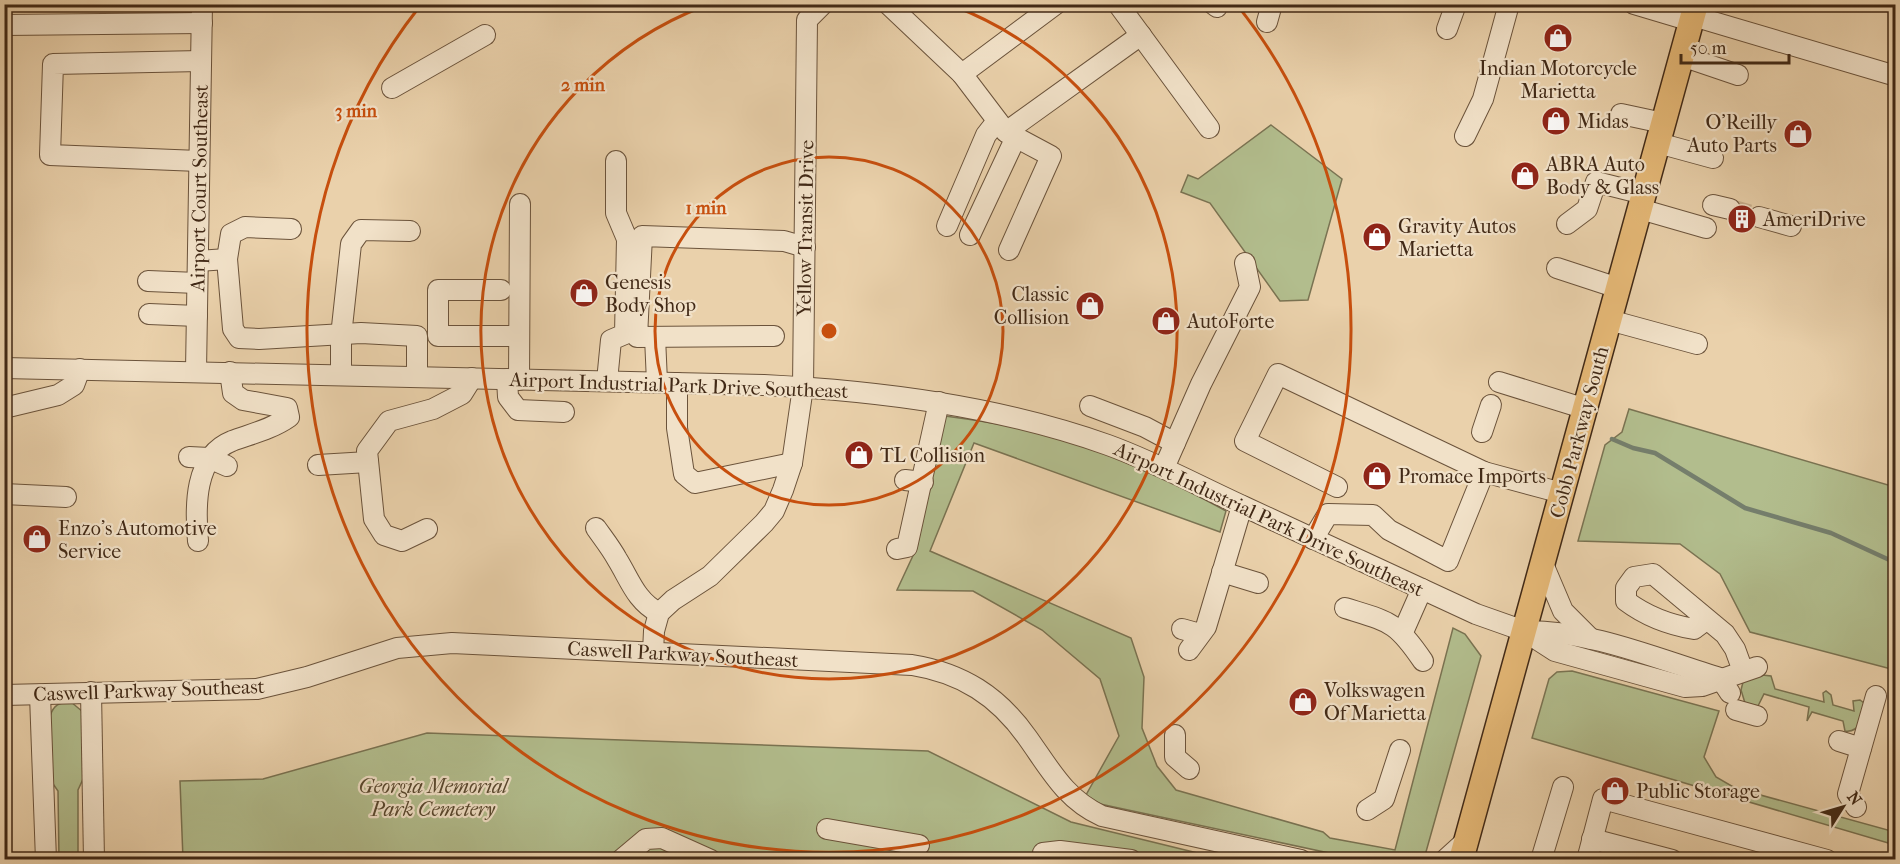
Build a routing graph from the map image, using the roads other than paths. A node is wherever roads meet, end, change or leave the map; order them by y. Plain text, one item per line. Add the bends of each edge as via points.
1 (823, 4) edge
2 (888, 4) edge
3 (1056, 4) edge
4 (1118, 4) edge
5 (1213, 4) edge
6 (1217, 4) edge
7 (1456, 4) edge
8 (1509, 4) edge
9 (1634, 4) edge
10 (203, 10) edge
11 (1693, 14) edge
12 (4, 25) edge
13 (1447, 29) dead end
14 (485, 35) dead end
15 (1141, 35) junction
16 (1682, 56) junction
17 (201, 61) junction
18 (962, 74) junction
19 (1738, 75) dead end
20 (1896, 76) edge
21 (392, 88) dead end
22 (1621, 114) dead end
23 (1209, 128) dead end
24 (1006, 130) junction
25 (1661, 133) junction
26 (1465, 136) dead end
27 (1713, 158) dead end
28 (199, 161) junction
29 (616, 161) dead end
30 (1642, 201) junction
31 (520, 204) dead end
32 (1758, 217) tunnel mouth
33 (1567, 224) dead end
34 (947, 226) dead end
35 (1791, 226) dead end
36 (1706, 228) dead end
37 (291, 229) dead end
38 (410, 231) dead end
39 (970, 235) dead end
40 (805, 247) junction
41 (1009, 250) dead end
42 (227, 259) junction
43 (198, 261) junction
44 (1245, 263) dead end
45 (1557, 268) dead end
46 (148, 281) dead end
47 (197, 283) junction
48 (1618, 288) junction
49 (501, 290) dead end
50 (149, 314) dead end
51 (197, 316) junction
52 (1609, 320) junction
53 (341, 336) junction
54 (519, 336) junction
55 (774, 336) dead end
56 (655, 337) junction
57 (259, 339) junction
58 (1697, 344) dead end
59 (4, 368) edge
60 (80, 369) junction
61 (196, 372) junction
62 (230, 372) junction
63 (258, 373) junction
64 (341, 375) junction
65 (417, 377) junction
66 (472, 378) junction
67 (513, 380) junction
68 (607, 381) junction
69 (1499, 382) dead end
70 (667, 383) junction
71 (803, 387) junction
72 (939, 402) junction
73 (1491, 405) dead end
74 (1090, 406) dead end
75 (4, 408) edge
76 (1586, 409) junction
77 (564, 412) dead end
78 (1482, 432) dead end
79 (1174, 443) junction
80 (189, 457) dead end
81 (218, 462) junction
82 (368, 462) junction
83 (792, 464) junction
84 (318, 465) dead end
85 (1164, 468) junction
86 (1484, 472) junction
87 (1337, 487) dead end
88 (1562, 493) junction
89 (4, 494) edge
90 (66, 497) dead end
91 (1242, 506) junction
92 (596, 528) dead end
93 (427, 529) dead end
94 (1313, 539) junction
95 (198, 541) dead end
96 (897, 549) dead end
97 (1543, 564) junction
98 (1222, 572) junction
99 (1258, 583) dead end
100 (1422, 589) junction
101 (1345, 608) dead end
102 (659, 613) junction
103 (1706, 620) dead end
104 (1524, 631) junction
105 (1403, 632) junction
106 (1200, 634) dead end
107 (1594, 641) junction
108 (653, 652) junction
109 (1423, 662) dead end
110 (91, 692) junction
111 (40, 694) junction
112 (1729, 694) junction
113 (4, 695) edge
114 (1876, 696) dead end
115 (1757, 716) dead end
116 (1175, 735) dead end
117 (1839, 741) dead end
118 (1861, 748) junction
119 (1400, 750) dead end
120 (1189, 769) dead end
121 (1563, 787) dead end
122 (1856, 807) dead end
123 (1367, 810) dead end
124 (827, 829) dead end
125 (1592, 839) junction
126 (919, 844) dead end
127 (1462, 855) edge
128 (46, 860) edge
129 (94, 860) edge
130 (621, 860) edge
131 (711, 860) edge
132 (1044, 860) edge
133 (1131, 860) edge
134 (1301, 860) edge
135 (1541, 860) edge
136 (1587, 860) edge
137 (1672, 860) edge
138 (1827, 860) edge

1 - 40 street, Yellow Transit Drive via 807,21
2 - 18 street
3 - 18 street
4 - 15 street
5 - 6 street
7 - 13 street
8 - 26 street via 1483,99
9 - 11 street
10 - 12 street
10 - 17 street, Airport Court Southeast
11 - 16 main road, Cobb Parkway South
11 - 20 street
14 - 21 street
15 - 23 street
15 - 24 street
16 - 19 street
16 - 25 main road, Cobb Parkway South
17 - 28 street, Airport Court Southeast
17 - 28 street via 53,64 50,155
18 - 24 street
22 - 25 street
24 - 34 street via 986,135
24 - 39 street
24 - 41 street via 1051,156
25 - 27 street
25 - 30 main road, Cobb Parkway South
28 - 43 street, Airport Court Southeast
29 - 68 street via 616,213 627,239 625,334 611,340
30 - 33 street via 1596,182 1587,209
30 - 36 street
30 - 48 main road, Cobb Parkway South
31 - 54 street
32 - 35 street
37 - 42 street via 245,227 231,234
38 - 53 street via 361,230 351,244
40 - 56 street via 784,242 642,236 637,337
40 - 71 street, Yellow Transit Drive
42 - 43 street
42 - 57 street via 233,329 239,338
43 - 47 street, Airport Court Southeast
44 - 79 street via 1251,286
45 - 48 street
46 - 47 street
47 - 51 street, Airport Court Southeast
48 - 52 main road, Cobb Parkway South
49 - 54 street via 438,290 438,336
50 - 51 street
51 - 61 street, Airport Court Southeast
52 - 58 street
52 - 76 main road, Cobb Parkway South
53 - 57 street
53 - 64 street
53 - 65 street via 417,336
54 - 67 street
55 - 56 street
56 - 70 street
57 - 63 street
59 - 60 street, Airport Industrial Park Drive Southeast
60 - 61 street, Airport Industrial Park Drive Southeast
60 - 75 street via 74,385 58,395
61 - 62 street, Airport Industrial Park Drive Southeast
62 - 63 street, Airport Industrial Park Drive Southeast
62 - 81 street via 233,393 243,400 287,408 289,417 228,443
63 - 64 street, Airport Industrial Park Drive Southeast
64 - 65 street, Airport Industrial Park Drive Southeast
65 - 66 street, Airport Industrial Park Drive Southeast
66 - 67 street, Airport Industrial Park Drive Southeast
66 - 82 street via 462,394 433,409 389,421 367,451
67 - 68 street, Airport Industrial Park Drive Southeast
67 - 77 street via 508,397 518,410
68 - 70 street, Airport Industrial Park Drive Southeast
69 - 76 street
70 - 71 street, Airport Industrial Park Drive Southeast via 764,393
70 - 83 street via 684,474 695,483
71 - 72 street, Airport Industrial Park Drive Southeast
71 - 83 street, Yellow Transit Drive
72 - 85 street, Airport Industrial Park Drive Southeast via 1034,422 1108,445
72 - 96 street via 914,481 907,547
73 - 78 street
74 - 79 street
76 - 88 main road, Cobb Parkway South
79 - 85 street
80 - 81 street
81 - 95 street via 200,481
82 - 84 street
82 - 93 street via 374,519 384,535 402,541
83 - 102 street, Yellow Transit Drive via 779,501 764,523 710,576
85 - 91 street, Airport Industrial Park Drive Southeast
86 - 87 street via 1278,374 1245,441
86 - 88 street
86 - 94 street via 1448,561 1389,531 1373,515 1328,514
88 - 97 main road, Cobb Parkway South
89 - 90 street
91 - 94 street, Airport Industrial Park Drive Southeast
91 - 98 street
92 - 102 street via 635,593 647,607
94 - 100 street, Airport Industrial Park Drive Southeast
97 - 104 main road, Cobb Parkway South
97 - 107 street via 1563,611
98 - 99 street
98 - 106 street
100 - 104 street, Airport Industrial Park Drive Southeast
100 - 105 street
101 - 105 street via 1384,620
102 - 108 street
103 - 112 street via 1725,634 1750,669
104 - 107 street via 1555,631
104 - 112 street via 1555,651 1685,687 1702,686
104 - 127 main road, Cobb Parkway South
105 - 109 street
107 - 112 street
108 - 110 street, Caswell Parkway Southeast via 431,644 386,650 257,689
108 - 134 street, Caswell Parkway Southeast via 934,668 966,681 998,702 1066,793 1083,807 1102,816
110 - 111 street, Caswell Parkway Southeast
110 - 129 street
111 - 113 street, Caswell Parkway Southeast
111 - 128 street
112 - 115 street
114 - 118 street
116 - 120 street via 1175,757
117 - 118 street
118 - 122 street via 1848,794
119 - 123 street via 1384,799
121 - 135 street
124 - 126 street
125 - 136 street
125 - 137 street
125 - 138 street via 1603,799
130 - 131 street via 646,839 662,838
132 - 133 street via 1043,854 1060,851

